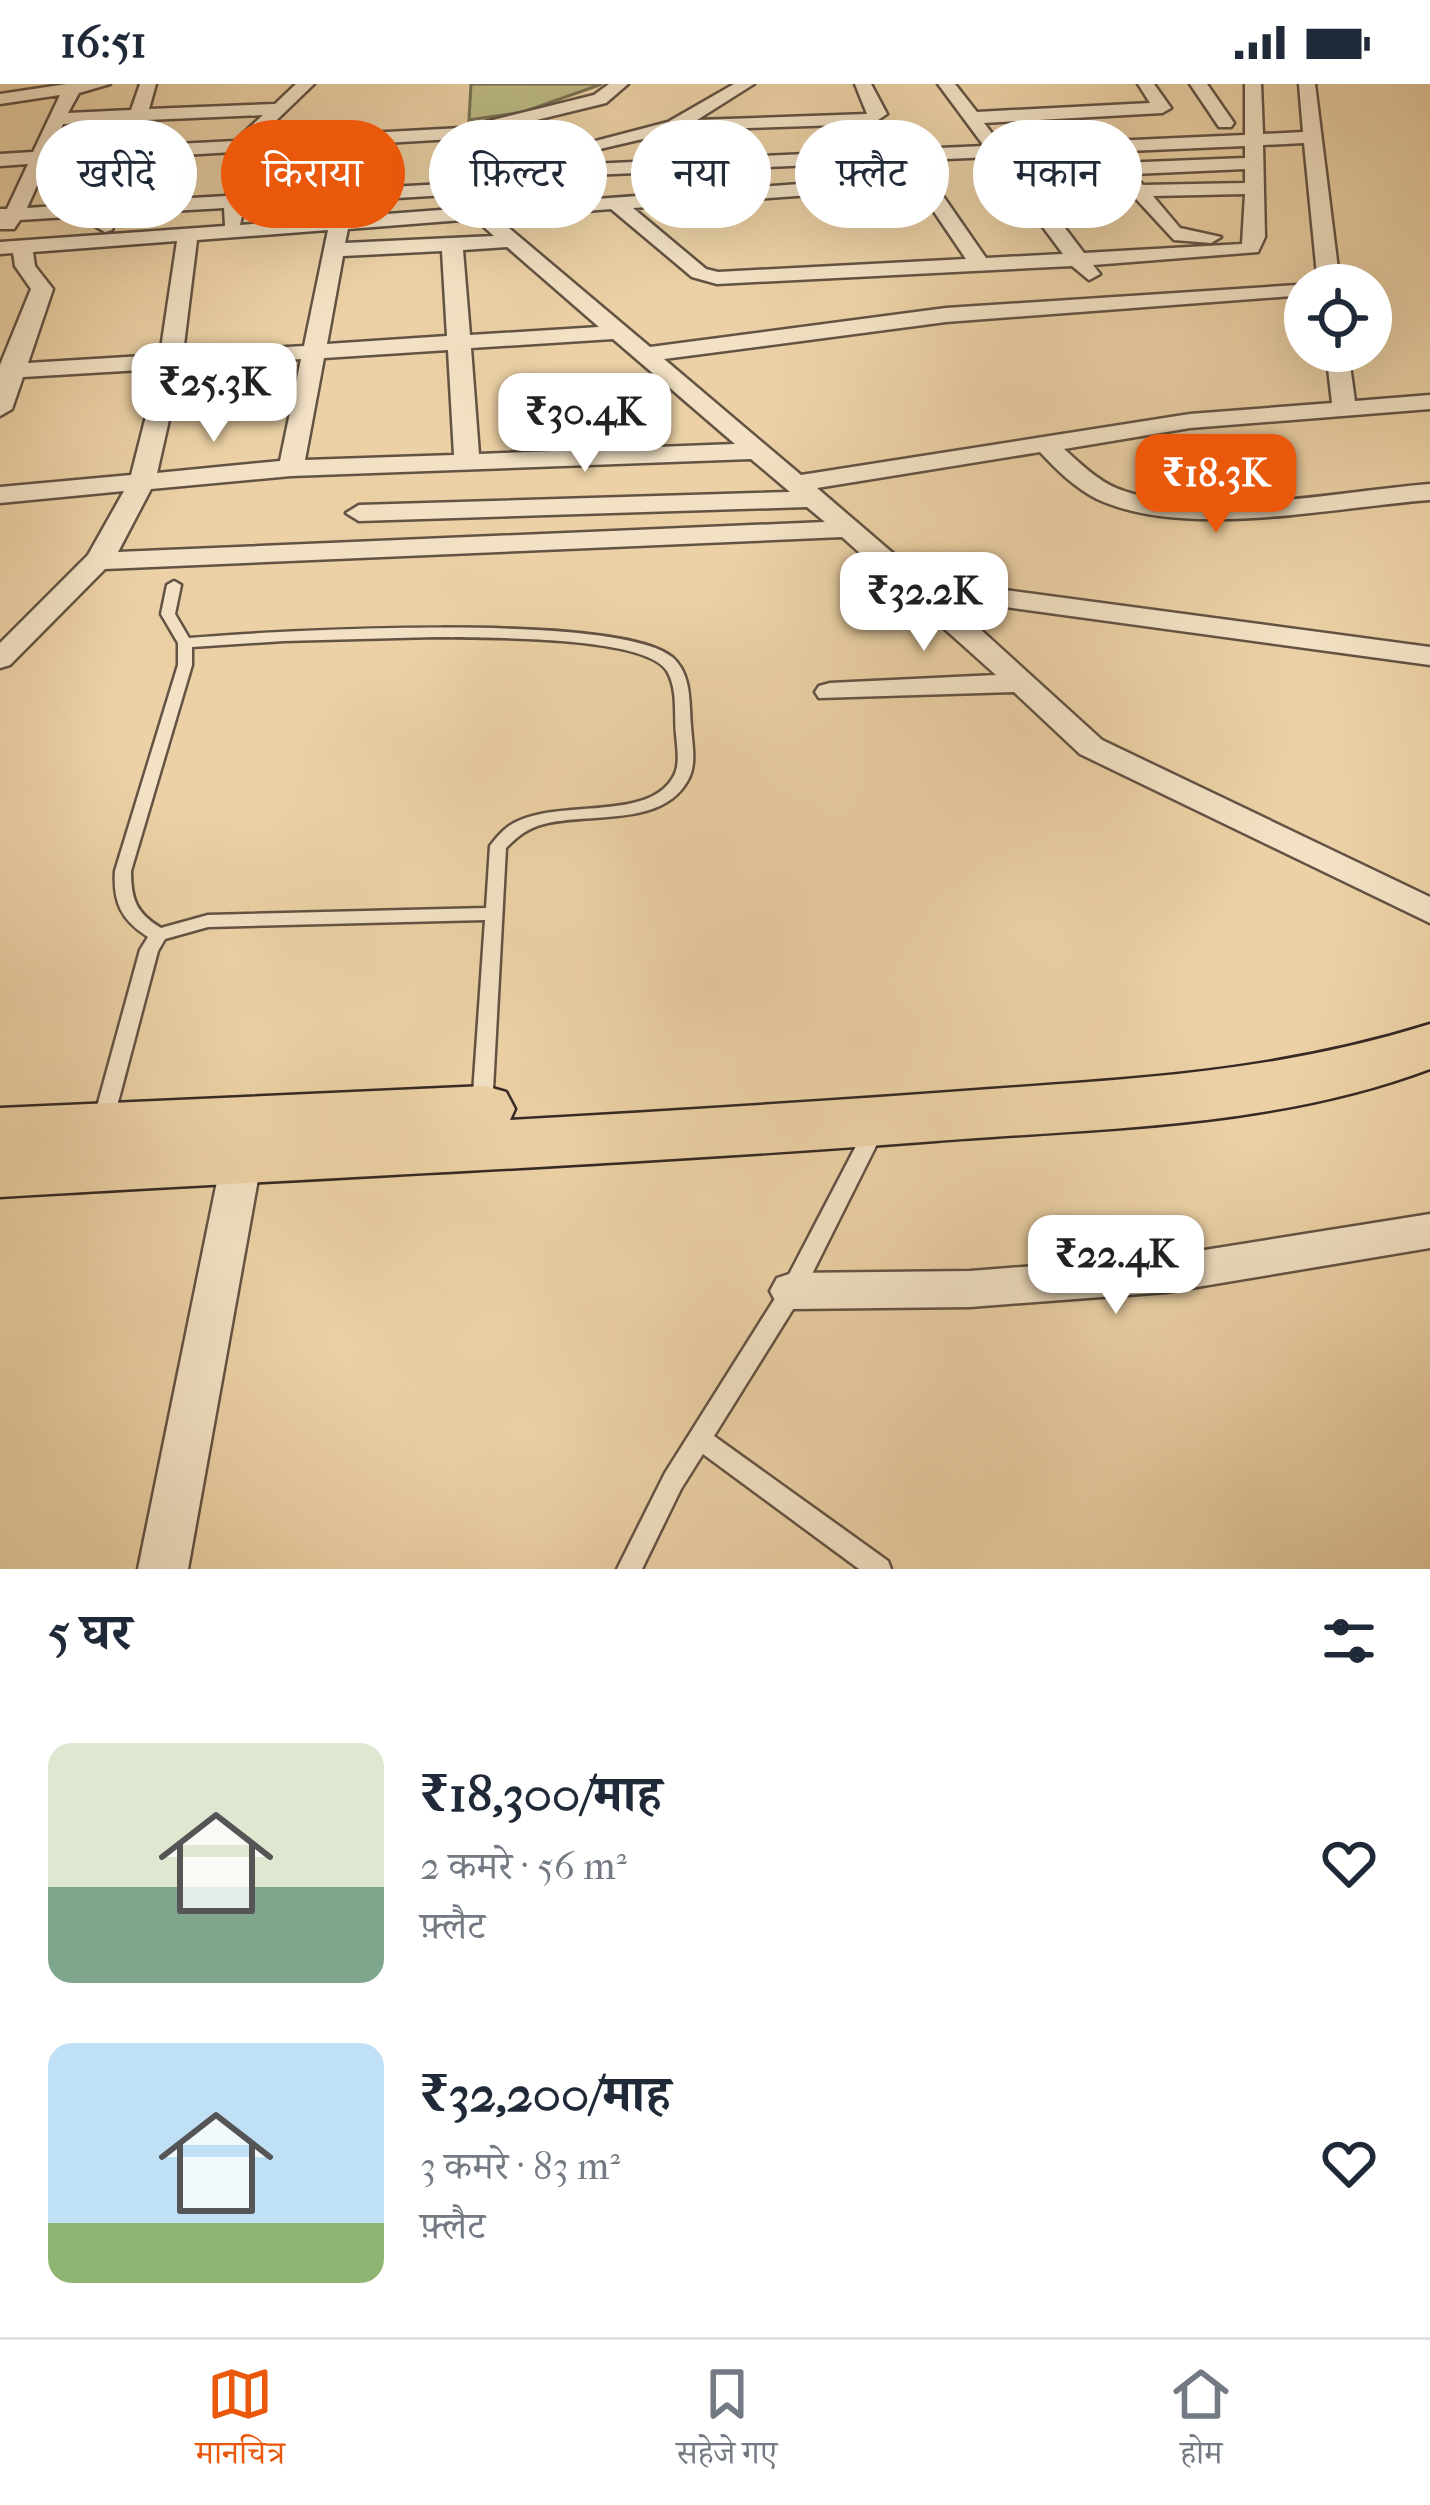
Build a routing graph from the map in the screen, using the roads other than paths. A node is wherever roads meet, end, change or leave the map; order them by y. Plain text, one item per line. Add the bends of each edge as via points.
1 (102, 84) edge
2 (148, 84) edge
3 (306, 84) edge
4 (620, 84) edge
5 (746, 84) edge
6 (863, 84) edge
7 (946, 84) edge
8 (1146, 84) edge
9 (1198, 84) edge
10 (1253, 84) edge
11 (1306, 84) edge
12 (73, 87) edge
13 (28, 89) edge
14 (0, 99) edge
15 (276, 109) junction
16 (139, 115) junction
17 (973, 118) joint
18 (55, 119) joint
19 (138, 120) edge
20 (266, 120) edge
21 (514, 120) edge
22 (686, 120) edge
23 (771, 123) edge
24 (1225, 123) dead end
25 (1258, 137) junction
26 (1314, 137) junction
27 (1142, 142) edge
28 (973, 150) edge
29 (36, 158) edge
30 (0, 160) edge
31 (1257, 163) junction
32 (1142, 166) edge
33 (607, 172) edge
34 (36, 175) edge
35 (1257, 188) junction
36 (1142, 191) edge
37 (29, 192) junction
38 (36, 193) edge
39 (0, 194) edge
40 (1142, 195) edge
41 (607, 199) edge
42 (612, 200) junction
43 (7, 214) edge
44 (104, 228) edge
45 (231, 228) edge
46 (278, 228) edge
47 (338, 228) edge
48 (503, 228) edge
49 (1055, 228) edge
50 (230, 232) junction
51 (188, 233) junction
52 (1256, 237) junction
53 (101, 241) junction
54 (512, 241) junction
55 (7, 244) edge
56 (452, 244) junction
57 (334, 250) junction
58 (1078, 260) junction
59 (980, 264) junction
60 (1327, 264) edge
61 (30, 274) junction
62 (0, 277) edge
63 (1284, 290) edge
64 (1108, 301) junction
65 (618, 332) junction
66 (459, 341) junction
67 (314, 350) junction
68 (645, 355) junction
69 (170, 359) junction
70 (7, 372) edge
71 (1340, 372) edge
72 (1430, 402) edge
73 (1344, 406) junction
74 (0, 409) edge
75 (1045, 444) junction
76 (759, 451) junction
77 (466, 460) junction
78 (291, 468) junction
79 (142, 483) junction
80 (805, 492) junction
81 (1430, 492) edge
82 (0, 496) edge
83 (359, 513) dead end
84 (849, 529) junction
85 (96, 561) junction
86 (174, 585) dead end
87 (916, 586) junction
88 (185, 644) junction
89 (3, 652) edge
90 (1430, 656) edge
91 (1022, 683) junction
92 (830, 692) dead end
93 (1430, 911) edge
94 (491, 914) junction
95 (159, 935) junction
96 (1430, 1044) edge
97 (482, 1109) junction
98 (878, 1122) junction
99 (0, 1132) edge
100 (96, 1145) junction
101 (242, 1157) junction
102 (0, 1172) edge
103 (1430, 1232) edge
104 (792, 1291) junction
105 (700, 1439) junction
106 (164, 1569) edge
107 (628, 1569) edge
108 (879, 1569) edge

1 - 12 street
2 - 16 street
3 - 15 street
4 - 21 street via 600,99
5 - 22 street
6 - 23 street via 878,114 872,119
7 - 17 street
8 - 17 street via 1162,108
9 - 24 street
10 - 25 street
11 - 26 street
12 - 13 street
12 - 18 street
13 - 14 street
15 - 16 street
15 - 20 street
16 - 18 street
16 - 19 street
25 - 26 street
25 - 27 street
25 - 31 street
26 - 60 street
28 - 33 street
29 - 30 street
31 - 32 street
31 - 35 street
34 - 37 street
35 - 36 street
35 - 52 street
37 - 38 street
37 - 39 street
37 - 43 street
40 - 52 street via 1180,236
41 - 42 street
42 - 59 street via 699,273 717,278
42 - 59 street via 920,183
43 - 55 street
44 - 53 street
45 - 50 street
46 - 50 street
47 - 57 street
48 - 54 street
49 - 58 street
50 - 51 street
51 - 53 street
51 - 69 street
52 - 58 street via 1251,248 1236,251
53 - 55 street
54 - 56 street
54 - 65 street
55 - 61 street
56 - 57 street
56 - 66 street
57 - 67 street
58 - 59 street
58 - 64 street
61 - 62 street
61 - 70 street via 42,290
63 - 64 street
64 - 68 street
65 - 66 street
65 - 68 street
66 - 67 street
66 - 77 street
67 - 69 street
67 - 78 street
68 - 76 street
69 - 70 street
69 - 79 street
70 - 74 street
71 - 73 street
72 - 73 street
73 - 75 street
75 - 80 street
75 - 81 street via 1083,481 1119,499 1253,506
76 - 77 street
76 - 80 street
77 - 78 street
78 - 79 street
79 - 82 street
79 - 85 street
80 - 83 street
80 - 84 street
84 - 85 street
84 - 87 street
85 - 89 street via 65,601
86 - 88 lane via 168,614
87 - 90 street
87 - 91 street
88 - 94 lane via 271,635 586,637 662,656 681,679 680,782 634,806 508,830 498,846
88 - 95 lane via 123,871 122,904 134,922
91 - 92 street
91 - 93 street via 1091,747
94 - 95 lane via 208,921
94 - 97 lane
95 - 100 lane
96 - 97 main road via 963,1094
96 - 98 main road via 1380,1068 1292,1082
97 - 100 main road
98 - 101 main road
98 - 104 lane
99 - 100 main road
100 - 101 main road
100 - 102 main road
101 - 106 street
103 - 104 street via 1167,1274
104 - 105 lane
105 - 107 lane
105 - 108 lane

